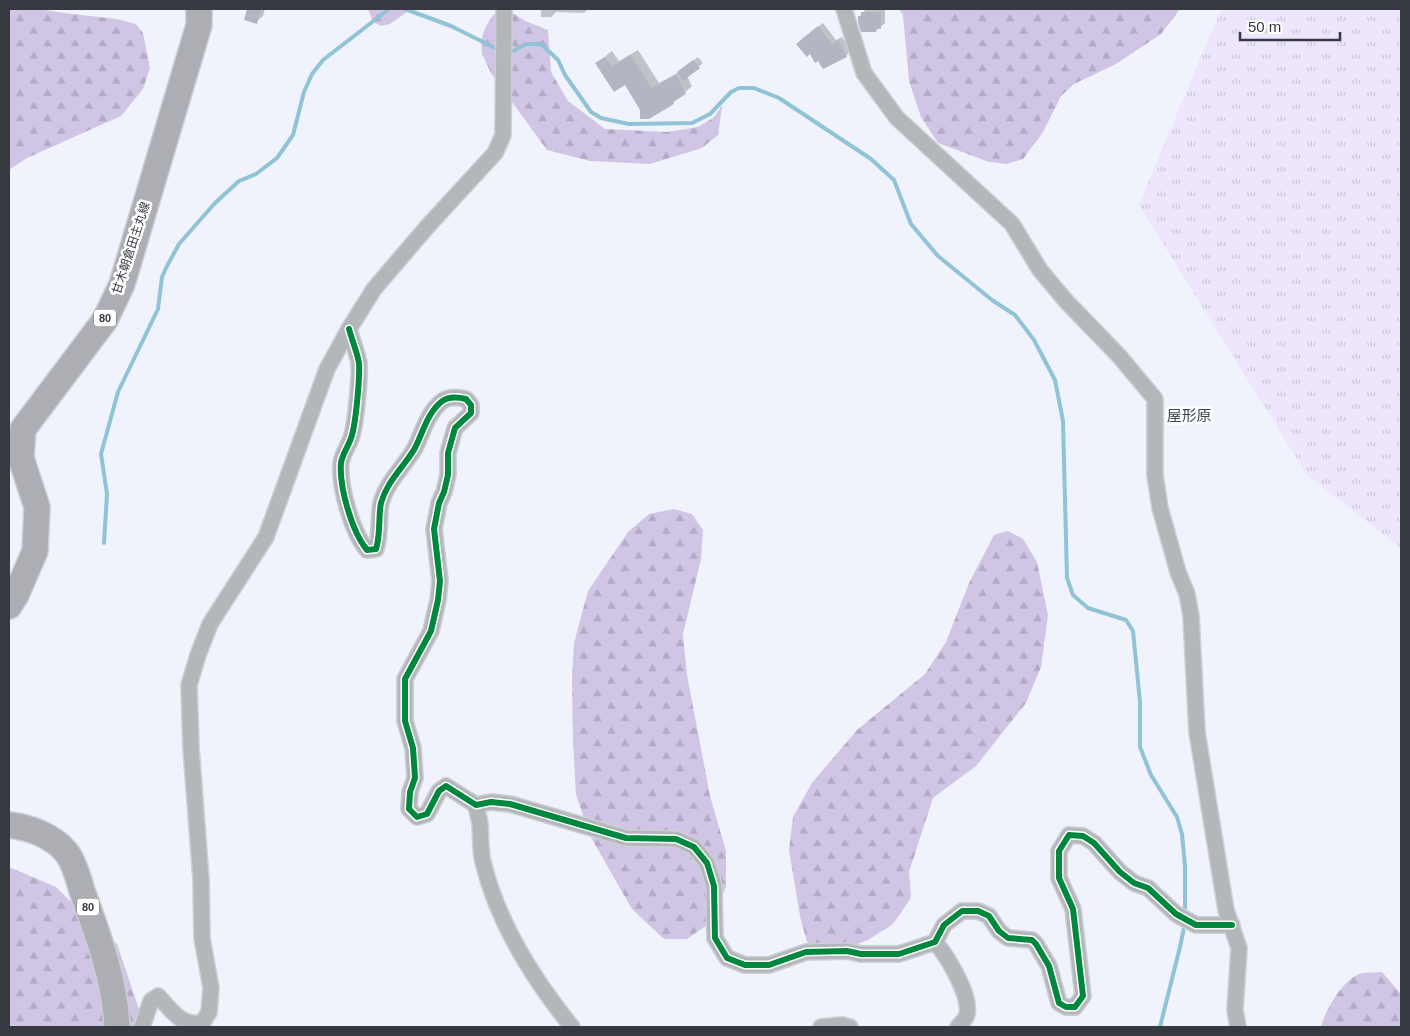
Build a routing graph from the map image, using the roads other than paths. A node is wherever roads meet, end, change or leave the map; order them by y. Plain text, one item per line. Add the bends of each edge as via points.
1 (199, 9) edge
2 (504, 9) edge
3 (844, 9) edge
4 (349, 329) junction
5 (9, 606) edge
6 (476, 805) junction
7 (9, 826) edge
8 (1232, 925) junction
9 (935, 942) junction
10 (117, 1027) edge
11 (142, 1027) edge
12 (572, 1027) edge
13 (821, 1027) edge
14 (850, 1027) edge
15 (958, 1027) edge
16 (1238, 1027) edge

1 - 5 main road, 甘木朝倉田主丸線 / 80 via 199,26 122,284 105,320 23,429 21,458 37,507 35,551
2 - 4 street via 503,135 495,153 374,288
3 - 8 street via 864,74 897,118 1012,224 1045,277 1120,357 1155,400 1160,508 1191,616 1197,732 1225,903
4 - 6 street via 359,363 352,435 341,462 343,488 350,518 359,542 366,550 376,548 380,537 381,504 388,485 414,449 428,417 442,400 457,396 471,405 471,413 455,428 448,453 448,475 434,529 440,581 431,631 404,679 405,721 413,748 415,778 409,809 417,817 427,814 439,791 446,786
4 - 11 street via 327,369 266,537 210,624 189,685 202,938 211,988 209,1012 203,1022 193,1025 182,1020 158,996 151,1001
6 - 9 street via 491,802 510,804 626,838 676,839 694,847 707,863 714,886 715,938 727,958 745,965 769,965 806,952 899,954
6 - 12 street via 482,860 494,898 526,965
7 - 10 main road, 80 via 23,826 49,838 67,852 104,951
8 - 9 street via 1196,925 1176,914 1148,888 1134,883 1120,872 1094,843 1083,836 1069,835 1059,851 1059,878 1073,909 1083,996 1075,1007 1066,1007 1059,1002 1048,966 1032,940 1008,938 988,916 978,911 962,911 944,926
8 - 16 street via 1239,948 1235,1010
9 - 15 street via 962,988 967,1003 967,1016
13 - 14 street

